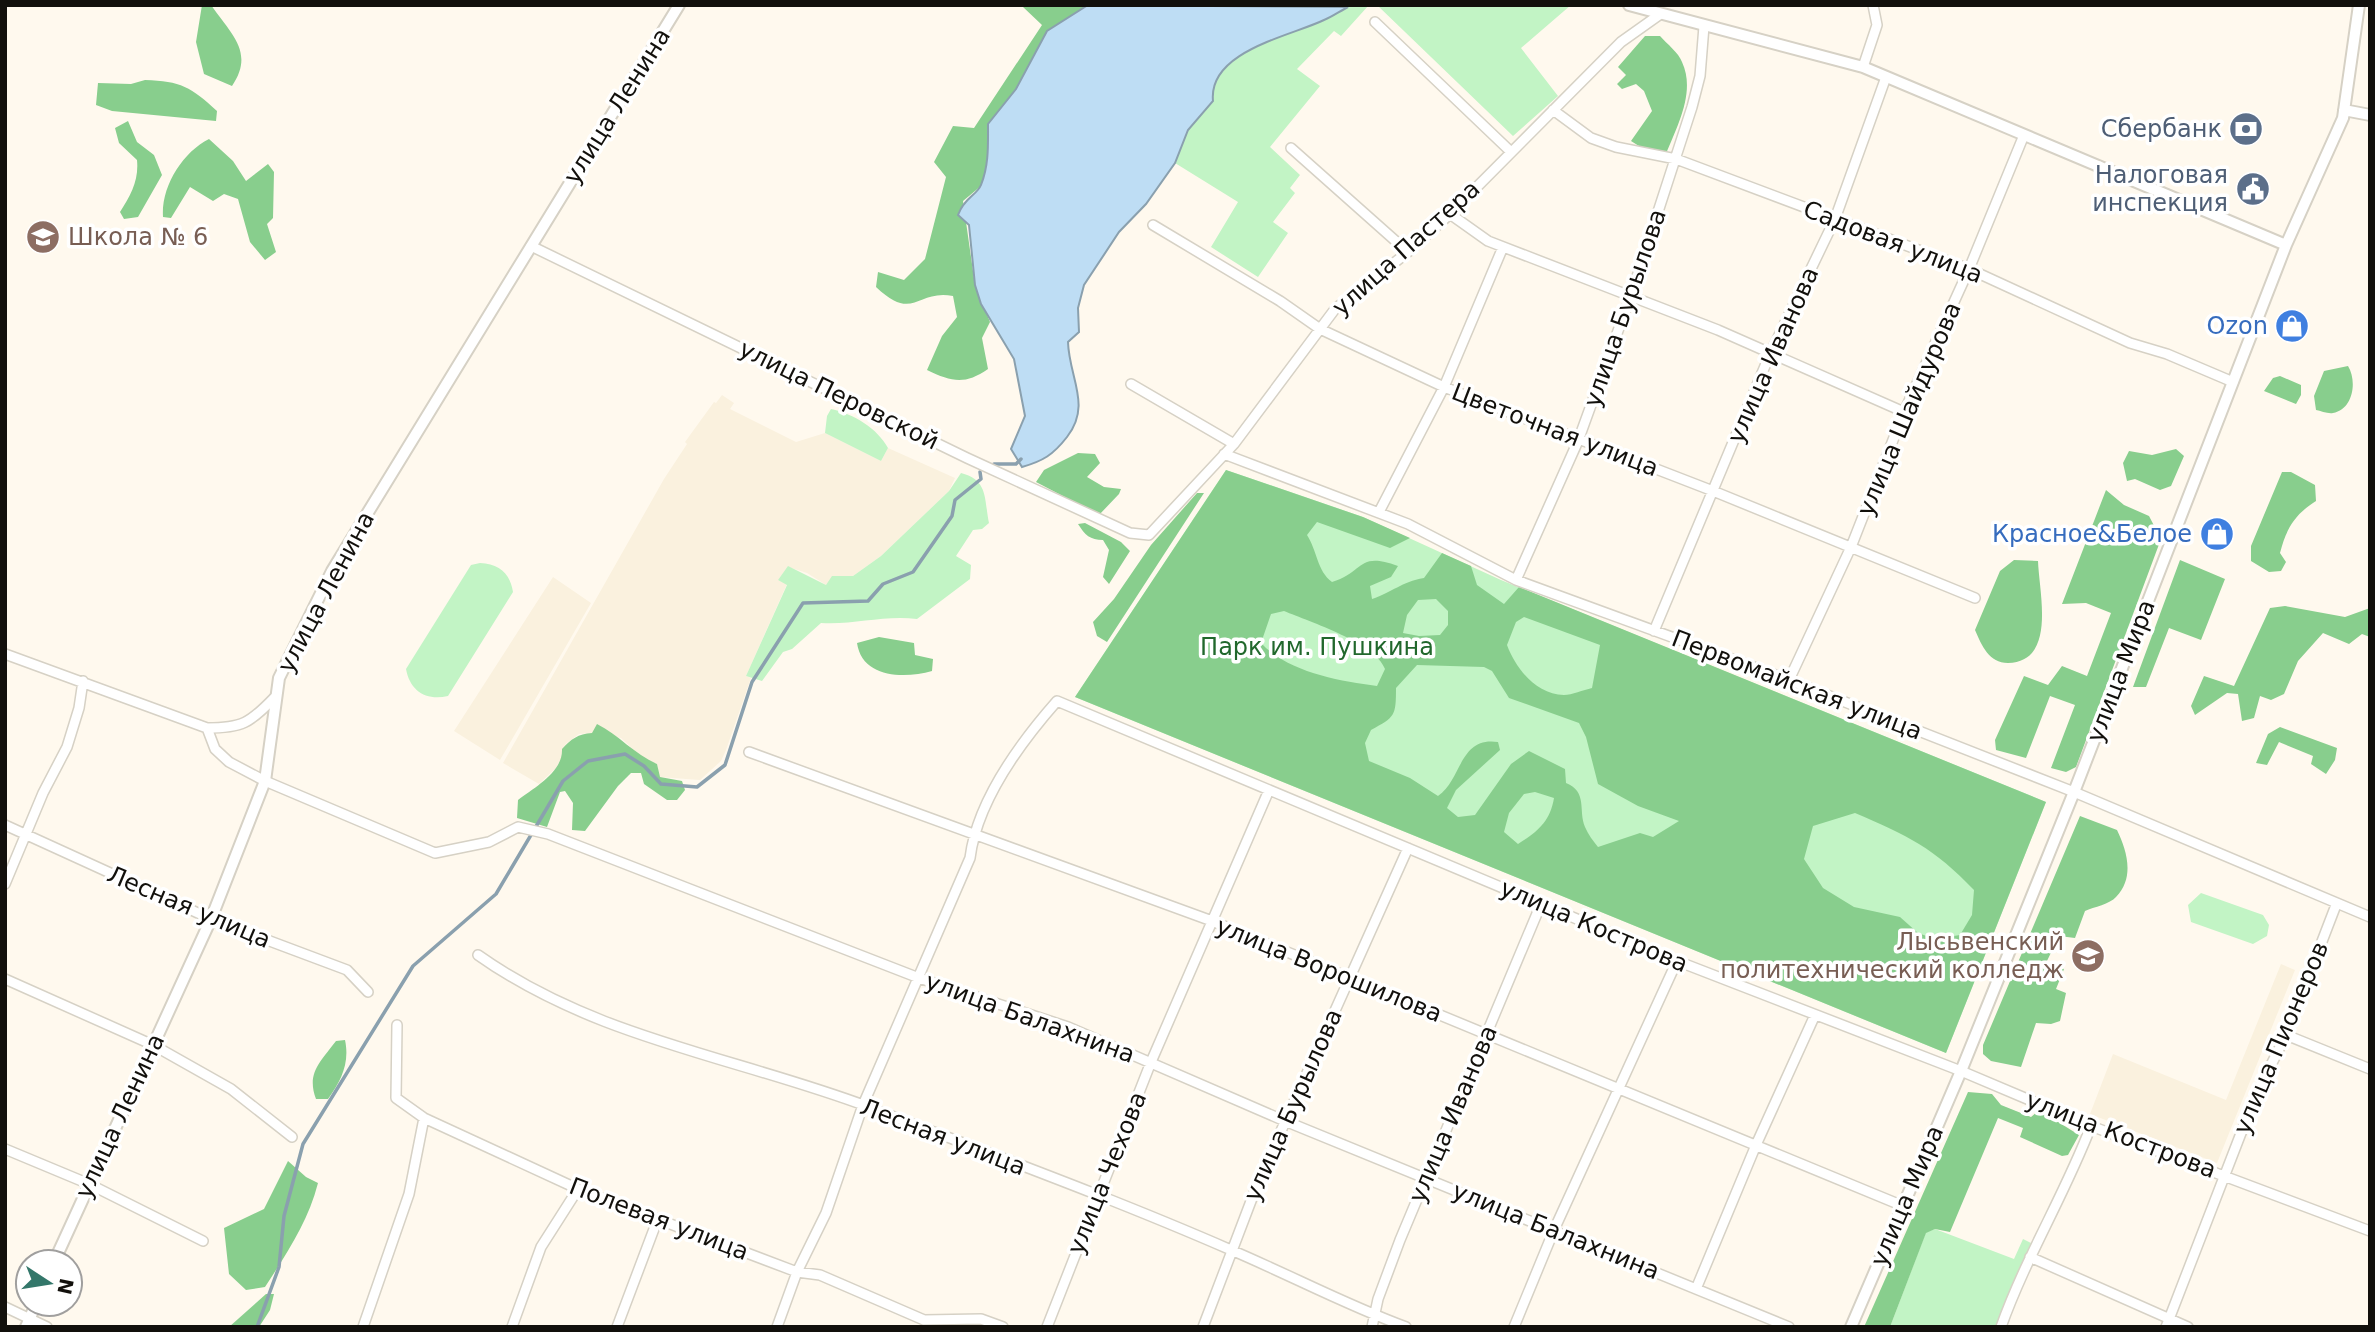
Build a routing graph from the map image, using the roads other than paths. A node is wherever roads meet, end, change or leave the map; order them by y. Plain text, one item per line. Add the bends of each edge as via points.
1 (679, 5) edge
2 (1629, 5) edge
3 (1873, 5) edge
4 (2358, 5) edge
5 (1659, 15) junction
6 (1374, 22) dead end
7 (1704, 26) junction
8 (1863, 67) junction
9 (1886, 77) junction
10 (1553, 110) junction
11 (2344, 110) junction
12 (2370, 115) edge
13 (2024, 135) junction
14 (1291, 148) dead end
15 (1509, 150) junction
16 (1676, 159) junction
17 (1450, 214) junction
18 (1835, 219) junction
19 (1153, 225) dead end
20 (2286, 245) junction
21 (531, 246) junction
22 (1503, 247) junction
23 (1408, 252) junction
24 (1969, 269) junction
25 (1631, 295) junction
26 (1320, 329) junction
27 (1770, 355) junction
28 (2233, 382) junction
29 (1131, 384) dead end
30 (1444, 387) junction
31 (1904, 412) junction
32 (1578, 441) junction
33 (1234, 444) junction
34 (1224, 454) junction
35 (1713, 491) junction
36 (1379, 512) junction
37 (1149, 535) joint
38 (1851, 547) junction
39 (1516, 580) junction
40 (1975, 598) dead end
41 (1654, 631) junction
42 (5, 654) edge
43 (1789, 680) junction
44 (83, 681) junction
45 (274, 698) junction
46 (207, 728) junction
47 (748, 752) dead end
48 (265, 781) junction
49 (1269, 790) junction
50 (2074, 792) junction
51 (5, 825) edge
52 (973, 833) junction
53 (27, 836) junction
54 (1408, 848) junction
55 (5, 884) edge
56 (1541, 904) junction
57 (2336, 905) junction
58 (2370, 917) edge
59 (211, 919) junction
60 (1212, 921) junction
61 (478, 955) dead end
62 (1677, 961) junction
63 (919, 978) junction
64 (5, 979) edge
65 (1352, 979) junction
66 (368, 992) dead end
67 (1815, 1015) junction
68 (397, 1024) dead end
69 (1486, 1034) junction
70 (2286, 1035) junction
71 (153, 1045) junction
72 (1152, 1062) junction
73 (2370, 1069) edge
74 (1961, 1071) junction
75 (1619, 1089) junction
76 (863, 1105) junction
77 (424, 1118) junction
78 (1285, 1121) junction
79 (2091, 1126) junction
80 (292, 1137) dead end
81 (1756, 1145) junction
82 (5, 1149) edge
83 (2225, 1176) junction
84 (1426, 1178) junction
85 (89, 1184) junction
86 (578, 1189) junction
87 (1097, 1197) junction
88 (1903, 1206) junction
89 (657, 1221) junction
90 (1554, 1230) junction
91 (2370, 1231) edge
92 (203, 1241) dead end
93 (60, 1248) edge
94 (1230, 1249) junction
95 (2030, 1256) junction
96 (797, 1272) junction
97 (1696, 1289) junction
98 (5, 1307) edge
99 (1376, 1316) junction
100 (28, 1323) edge
101 (937, 1323) edge
102 (2167, 1323) edge
103 (47, 1327) edge
104 (363, 1327) edge
105 (512, 1327) edge
106 (617, 1327) edge
107 (777, 1327) edge
108 (1003, 1327) edge
109 (1047, 1327) edge
110 (1203, 1327) edge
111 (1372, 1327) edge
112 (1406, 1327) edge
113 (1514, 1327) edge
114 (1789, 1327) edge
115 (1851, 1327) edge
116 (2001, 1327) edge
117 (2188, 1327) edge

1 - 21 street, улица Ленина
2 - 5 street
3 - 8 street via 1877,25
4 - 11 street, улица Мира
5 - 7 street
5 - 10 street, улица Пастера via 1621,42
6 - 15 street
7 - 8 street
7 - 16 street, улица Бурылова via 1700,76
8 - 9 street
9 - 13 street
9 - 18 street, улица Иванова
10 - 15 street, улица Пастера
10 - 16 street, Садовая улица via 1591,138
11 - 12 street
11 - 20 street, улица Мира
13 - 20 street
13 - 24 street, улица Шайдурова
14 - 23 street
15 - 17 street, улица Пастера
16 - 18 street, Садовая улица
16 - 25 street, улица Бурылова
17 - 22 street
17 - 23 street, улица Пастера
18 - 24 street, Садовая улица
18 - 27 street, улица Иванова
19 - 26 street, Цветочная улица
20 - 28 street, улица Мира
21 - 37 street, улица Перовской via 967,458 1130,533
21 - 45 street, улица Ленина via 332,571 288,656
22 - 25 street
22 - 30 street
23 - 26 street, улица Пастера via 1335,309
24 - 28 street, Садовая улица via 2130,343
24 - 31 street, улица Шайдурова
25 - 27 street
25 - 32 street, улица Бурылова
26 - 30 street, Цветочная улица
26 - 33 street, улица Пастера
27 - 31 street
27 - 35 street, улица Иванова
28 - 50 street, улица Мира
29 - 33 street
30 - 32 street, Цветочная улица
30 - 36 street
31 - 38 street, улица Шайдурова
32 - 35 street, Цветочная улица
32 - 39 street, улица Бурылова
33 - 34 street, улица Пастера
34 - 36 street, Первомайская улица
34 - 37 street, улица Пастера
35 - 38 street, Цветочная улица
35 - 41 street, улица Иванова
36 - 39 street, Первомайская улица
38 - 40 street, Цветочная улица
38 - 43 street, улица Шайдурова
39 - 41 street, Первомайская улица
41 - 43 street, Первомайская улица
42 - 44 street
43 - 50 street, Первомайская улица
44 - 46 street
44 - 53 street via 67,747
45 - 46 street via 254,719 236,728
45 - 48 street, улица Ленина
46 - 48 street, улица Балахнина via 215,750
47 - 52 street, улица Ворошилова
48 - 59 street, улица Ленина
48 - 63 street, улица Балахнина via 435,853 489,842 518,827 548,834
49 - 52 street, улица Кострова via 1057,701 1001,780
49 - 54 street, улица Кострова
49 - 60 street, улица Чехова
50 - 57 street, Первомайская улица
50 - 74 street, улица Мира
51 - 53 street, Лесная улица
52 - 60 street, улица Ворошилова
52 - 63 street via 970,859
53 - 55 street
53 - 59 street, Лесная улица
54 - 56 street, улица Кострова
54 - 65 street, улица Бурылова
56 - 62 street, улица Кострова
56 - 69 street, улица Иванова
57 - 58 street, Первомайская улица
57 - 70 street, улица Пионеров
59 - 66 street, Лесная улица via 347,971
59 - 71 street, улица Ленина
60 - 65 street, улица Ворошилова
60 - 72 street, улица Чехова
61 - 76 street, Лесная улица via 518,983 582,1013 668,1045
62 - 67 street, улица Кострова
62 - 75 street
63 - 72 street, улица Балахнина via 1068,1027
63 - 76 street
64 - 71 street
65 - 69 street, улица Ворошилова
65 - 78 street, улица Бурылова
67 - 74 street, улица Кострова
67 - 81 street
68 - 77 street, Полевая улица via 396,1098
69 - 75 street, улица Ворошилова
69 - 84 street, улица Иванова
70 - 73 street
70 - 83 street, улица Пионеров via 2255,1097
71 - 80 street via 231,1090
71 - 85 street, улица Ленина
72 - 78 street, улица Балахнина
72 - 87 street, улица Чехова
74 - 79 street, улица Кострова
74 - 88 street, улица Мира
75 - 81 street, улица Ворошилова
75 - 90 street
76 - 87 street, Лесная улица
76 - 96 street via 826,1213
77 - 86 street, Полевая улица
77 - 104 street via 409,1194
78 - 84 street, улица Балахнина
78 - 94 street, улица Бурылова
79 - 83 street, улица Кострова
79 - 95 street
81 - 88 street, улица Ворошилова
81 - 97 street
82 - 85 street
83 - 91 street, улица Кострова
83 - 102 street, улица Пионеров
84 - 90 street, улица Балахнина
84 - 99 street, улица Иванова via 1378,1299
85 - 92 street
85 - 93 street, улица Ленина
86 - 89 street, Полевая улица
86 - 105 street via 541,1247
87 - 94 street, Лесная улица
87 - 109 street, улица Чехова
88 - 115 street, улица Мира
89 - 96 street, Полевая улица
89 - 106 street
90 - 97 street, улица Балахнина
90 - 113 street
94 - 99 street, Лесная улица
94 - 110 street, улица Бурылова
95 - 102 street
95 - 116 street
96 - 101 street, Полевая улица via 820,1275
96 - 107 street
97 - 114 street, улица Балахнина
98 - 100 street
99 - 111 street, улица Иванова
99 - 112 street, Лесная улица
100 - 103 street
101 - 108 street, Полевая улица via 981,1319
102 - 117 street

